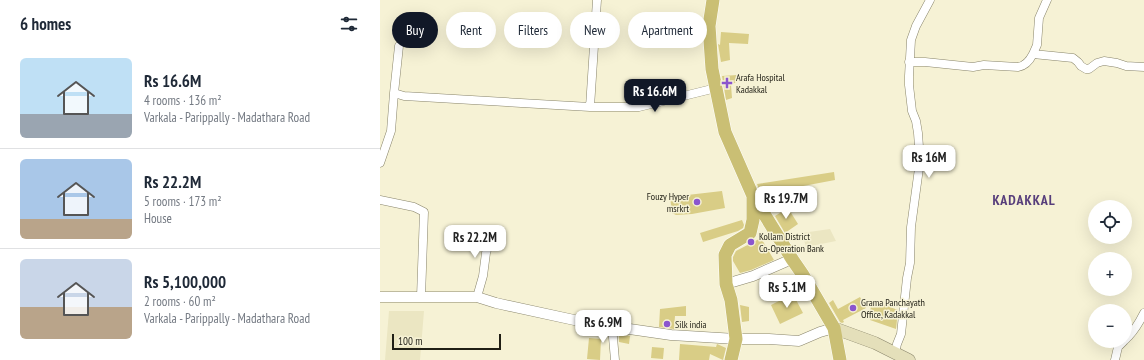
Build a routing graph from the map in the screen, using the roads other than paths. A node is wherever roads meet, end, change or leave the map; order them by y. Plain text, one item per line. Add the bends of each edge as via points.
1 (597, 0) edge
2 (714, 0) edge
3 (930, 0) edge
4 (1047, 0) edge
5 (399, 48) edge
6 (1033, 54) junction
7 (910, 62) junction
8 (1144, 67) edge
9 (716, 88) junction
10 (394, 93) junction
11 (590, 107) junction
12 (380, 163) edge
13 (753, 196) junction
14 (380, 200) edge
15 (497, 239) dead end
16 (792, 259) junction
17 (726, 284) junction
18 (380, 297) edge
19 (421, 297) junction
20 (477, 298) junction
21 (1144, 313) edge
22 (612, 326) junction
23 (834, 328) junction
24 (1132, 334) edge
25 (736, 338) junction
26 (1118, 348) edge
27 (895, 357) edge
28 (615, 360) edge
29 (731, 360) edge
30 (840, 360) edge
31 (909, 360) edge
32 (1115, 360) edge

1 - 11 street
2 - 9 main road via 709,26
3 - 7 street via 911,40
4 - 6 street via 1039,18 1037,45
5 - 10 street
6 - 7 street via 1023,66 1018,67 973,67
6 - 8 street via 1073,58 1086,69 1104,62
7 - 27 street via 910,94 920,160 901,334
9 - 11 street via 639,107
9 - 13 main road via 725,132
10 - 11 street via 404,96
10 - 12 street via 391,131
13 - 16 main road
13 - 17 main road via 750,233 730,245 725,254
14 - 19 street via 414,207 424,212
15 - 20 street via 489,243
16 - 17 street via 753,276
16 - 23 main road
17 - 25 main road via 731,300
18 - 19 street
19 - 20 street
20 - 22 street
21 - 24 street
22 - 25 street via 671,335
22 - 28 street
23 - 25 street via 799,341
23 - 27 main road via 875,343
23 - 30 main road
25 - 29 main road
26 - 32 street
27 - 31 main road

